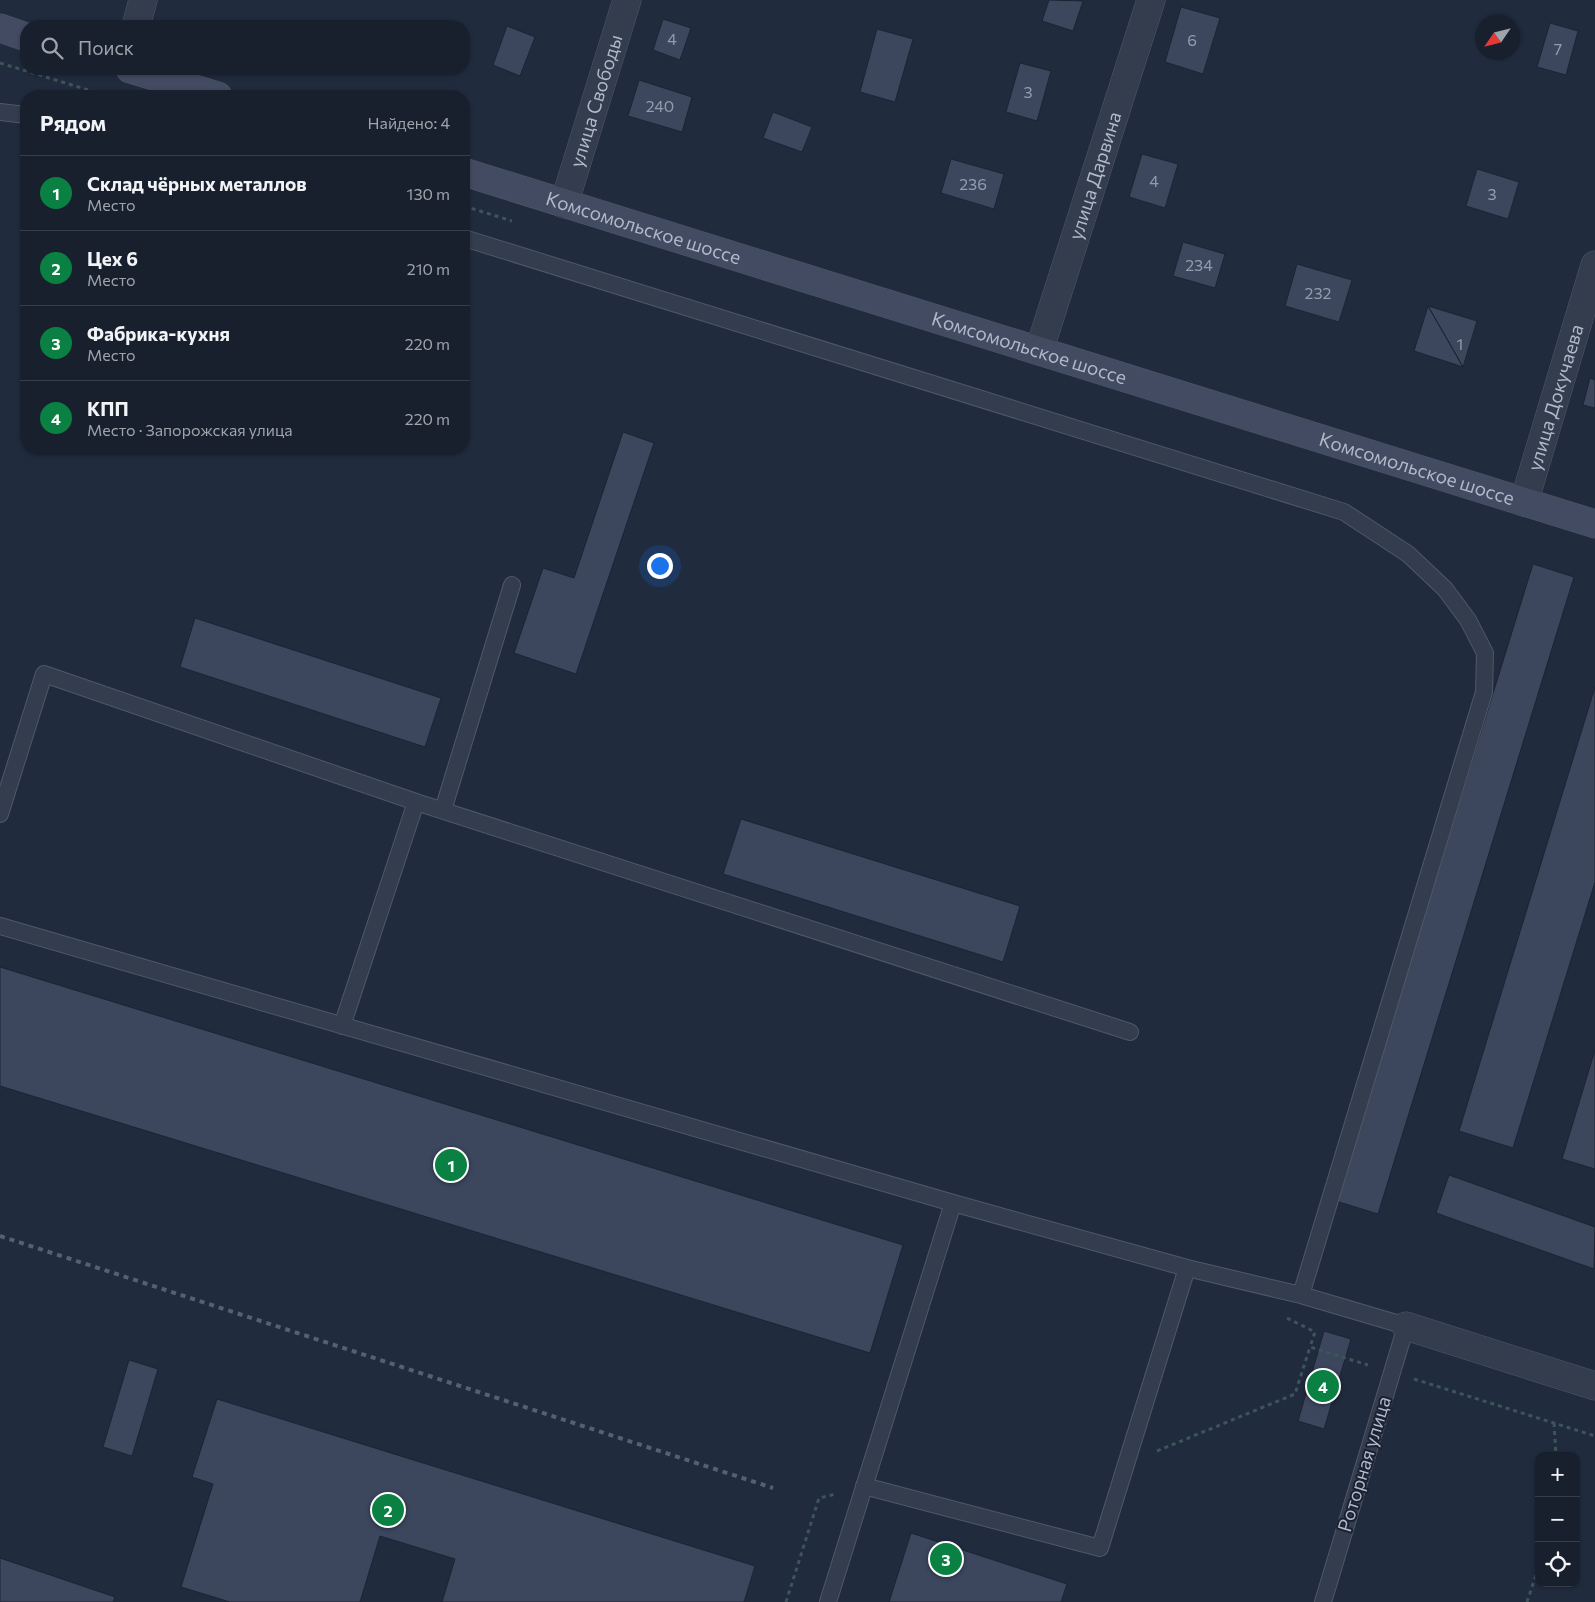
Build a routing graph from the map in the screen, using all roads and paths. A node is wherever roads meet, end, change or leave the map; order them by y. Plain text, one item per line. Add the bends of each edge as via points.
1 (143, 0) edge
2 (627, 0) edge
3 (1151, 0) edge
4 (138, 20) edge
5 (0, 28) edge
6 (20, 35) edge
7 (0, 63) edge
8 (20, 69) edge
9 (39, 75) edge
10 (150, 75) edge
11 (88, 90) edge
12 (198, 90) edge
13 (0, 112) edge
14 (20, 114) edge
15 (470, 174) edge
16 (564, 204) junction
17 (470, 240) edge
18 (1595, 265) edge
19 (1039, 351) junction
20 (1524, 502) junction
21 (1595, 524) edge
22 (512, 585) dead end
23 (416, 802) junction
24 (443, 810) junction
25 (0, 814) edge
26 (0, 926) edge
27 (342, 1026) junction
28 (1130, 1032) dead end
29 (953, 1203) junction
30 (1187, 1268) junction
31 (1301, 1295) junction
32 (1406, 1326) junction
33 (1384, 1370) junction
34 (1595, 1386) edge
35 (1554, 1423) junction
36 (1595, 1436) edge
37 (1556, 1452) edge
38 (1126, 1463) junction
39 (864, 1486) junction
40 (1535, 1578) edge
41 (786, 1602) edge
42 (828, 1602) edge
43 (1323, 1602) edge
44 (1527, 1602) edge

1 - 4 street
2 - 16 street, улица Свободы
3 - 19 street, улица Дарвина
5 - 6 main road
7 - 8 path
9 - 11 path
10 - 12 main road
13 - 14 lane
15 - 16 main road, Комсомольское шоссе
16 - 19 main road, Комсомольское шоссе
17 - 31 lane via 1344,512 1408,554 1445,589 1468,620 1485,653 1484,692
18 - 20 street, улица Докучаева
19 - 20 main road, Комсомольское шоссе
20 - 21 main road, Комсомольское шоссе
22 - 24 lane
23 - 24 lane
23 - 25 lane via 44,674
23 - 27 lane
24 - 28 lane
26 - 27 lane
27 - 29 lane
29 - 30 lane
29 - 39 lane
30 - 31 lane
30 - 38 lane
31 - 32 lane
32 - 33 lane, Роторная улица
32 - 34 street
33 - 35 path
33 - 38 path via 1310,1347 1295,1394
33 - 43 lane, Роторная улица
35 - 36 path
35 - 37 path
38 - 39 lane via 1100,1548
39 - 41 path via 819,1498
39 - 42 lane
40 - 44 path

